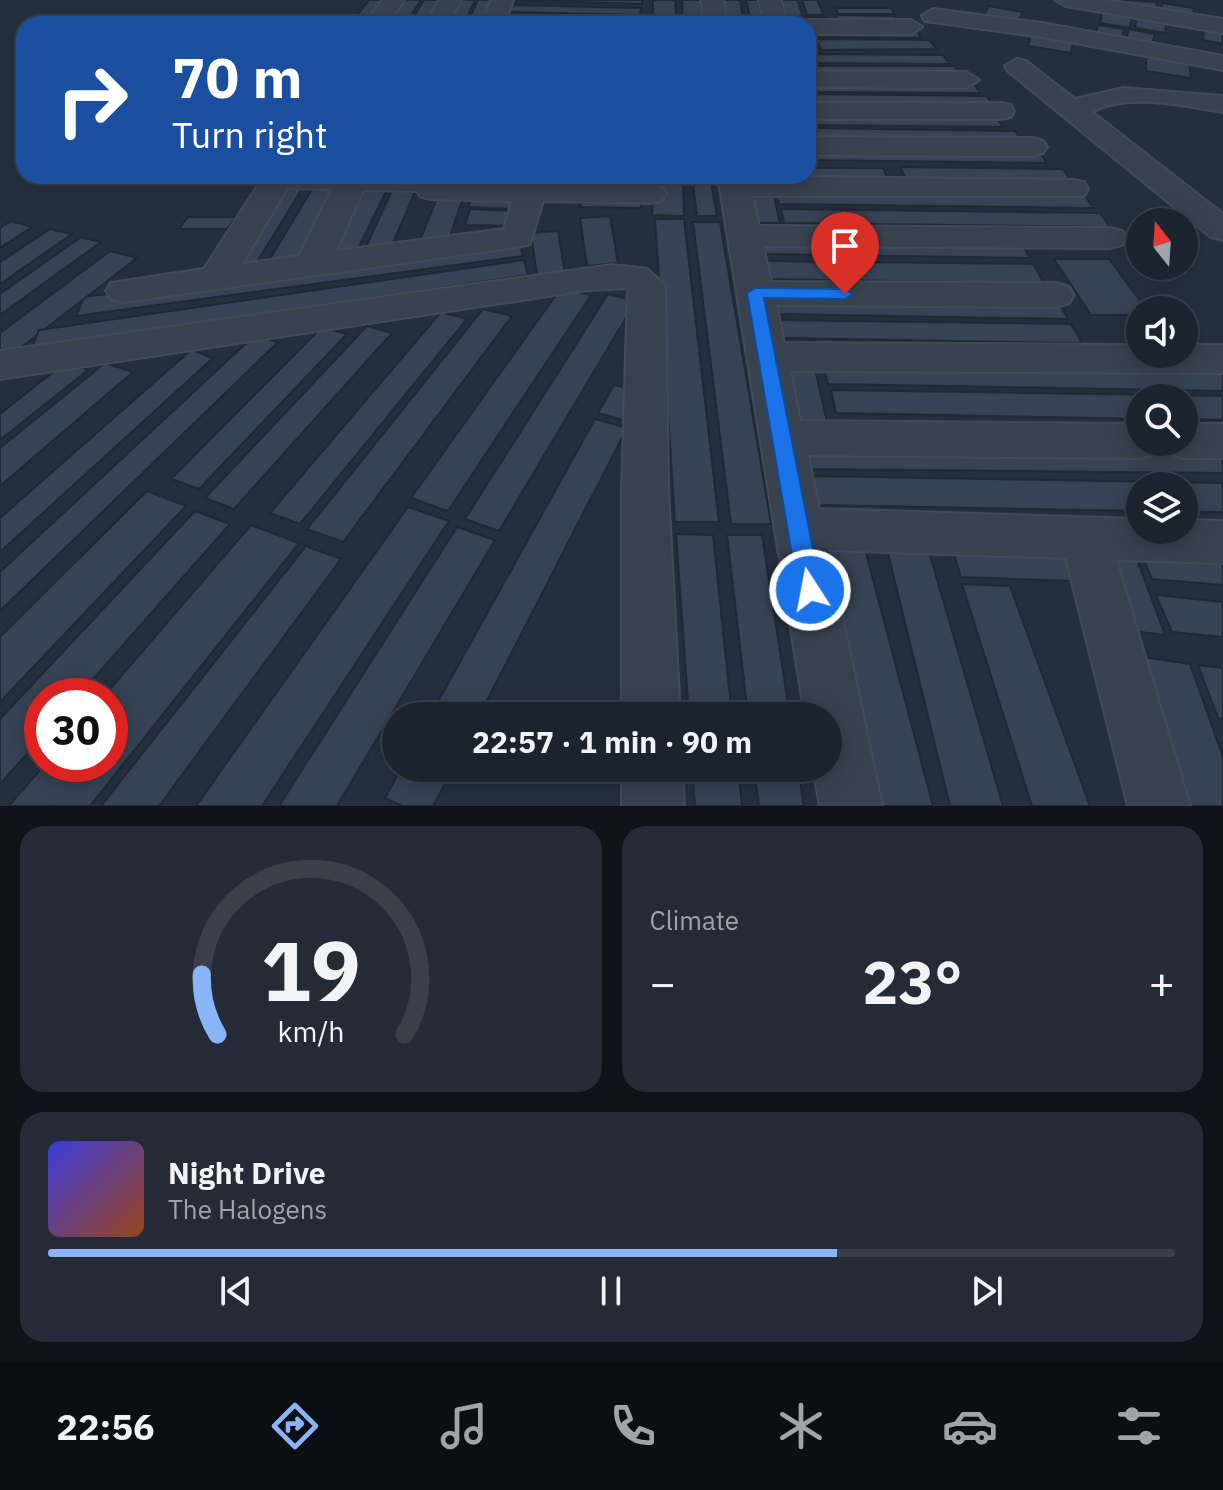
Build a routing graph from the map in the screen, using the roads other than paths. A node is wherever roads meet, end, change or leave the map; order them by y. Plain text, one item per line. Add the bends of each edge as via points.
1 (826, 0) edge
2 (1047, 0) edge
3 (1066, 0) edge
4 (933, 16) dead end
5 (1223, 26) edge
6 (816, 27) edge
7 (837, 27) junction
8 (911, 27) dead end
9 (1042, 30) junction
10 (1223, 63) edge
11 (1017, 66) dead end
12 (816, 79) edge
13 (966, 80) dead end
14 (1223, 104) edge
15 (816, 111) edge
16 (1001, 111) dead end
17 (1074, 111) junction
18 (816, 146) edge
19 (1033, 147) dead end
20 (275, 184) edge
21 (350, 184) edge
22 (435, 184) edge
23 (446, 184) edge
24 (734, 184) edge
25 (816, 184) edge
26 (1073, 189) dead end
27 (530, 192) junction
28 (650, 193) edge
29 (1223, 230) edge
30 (744, 236) junction
31 (1110, 238) dead end
32 (408, 252) junction
33 (312, 265) junction
34 (215, 279) junction
35 (124, 291) dead end
36 (755, 293) junction
37 (1056, 295) dead end
38 (766, 357) junction
39 (1223, 359) edge
40 (0, 365) edge
41 (780, 438) junction
42 (1126, 441) edge
43 (1198, 441) edge
44 (1223, 441) edge
45 (798, 529) junction
46 (1085, 538) junction
47 (1223, 542) edge
48 (651, 702) edge
49 (652, 782) edge
50 (653, 806) edge
51 (851, 806) edge
52 (1159, 806) edge

1 - 7 street
2 - 9 street
3 - 5 street
4 - 9 street
6 - 7 street
7 - 8 street
9 - 10 street
11 - 17 street
12 - 13 street
14 - 17 street via 1139,96 1084,102
15 - 16 street
17 - 29 street
18 - 19 street
20 - 34 street
21 - 33 street
22 - 32 street
23 - 27 street
24 - 30 street
25 - 26 street
27 - 28 street
27 - 32 street via 518,237
30 - 31 street
30 - 36 street
32 - 33 street
33 - 34 street
34 - 35 street
36 - 37 street
36 - 38 street
38 - 39 street
38 - 41 street
40 - 48 street via 588,279 633,274 641,278 647,285
41 - 42 street
41 - 45 street
43 - 44 street
45 - 46 street
45 - 51 street
46 - 47 street
46 - 52 street
49 - 50 street

